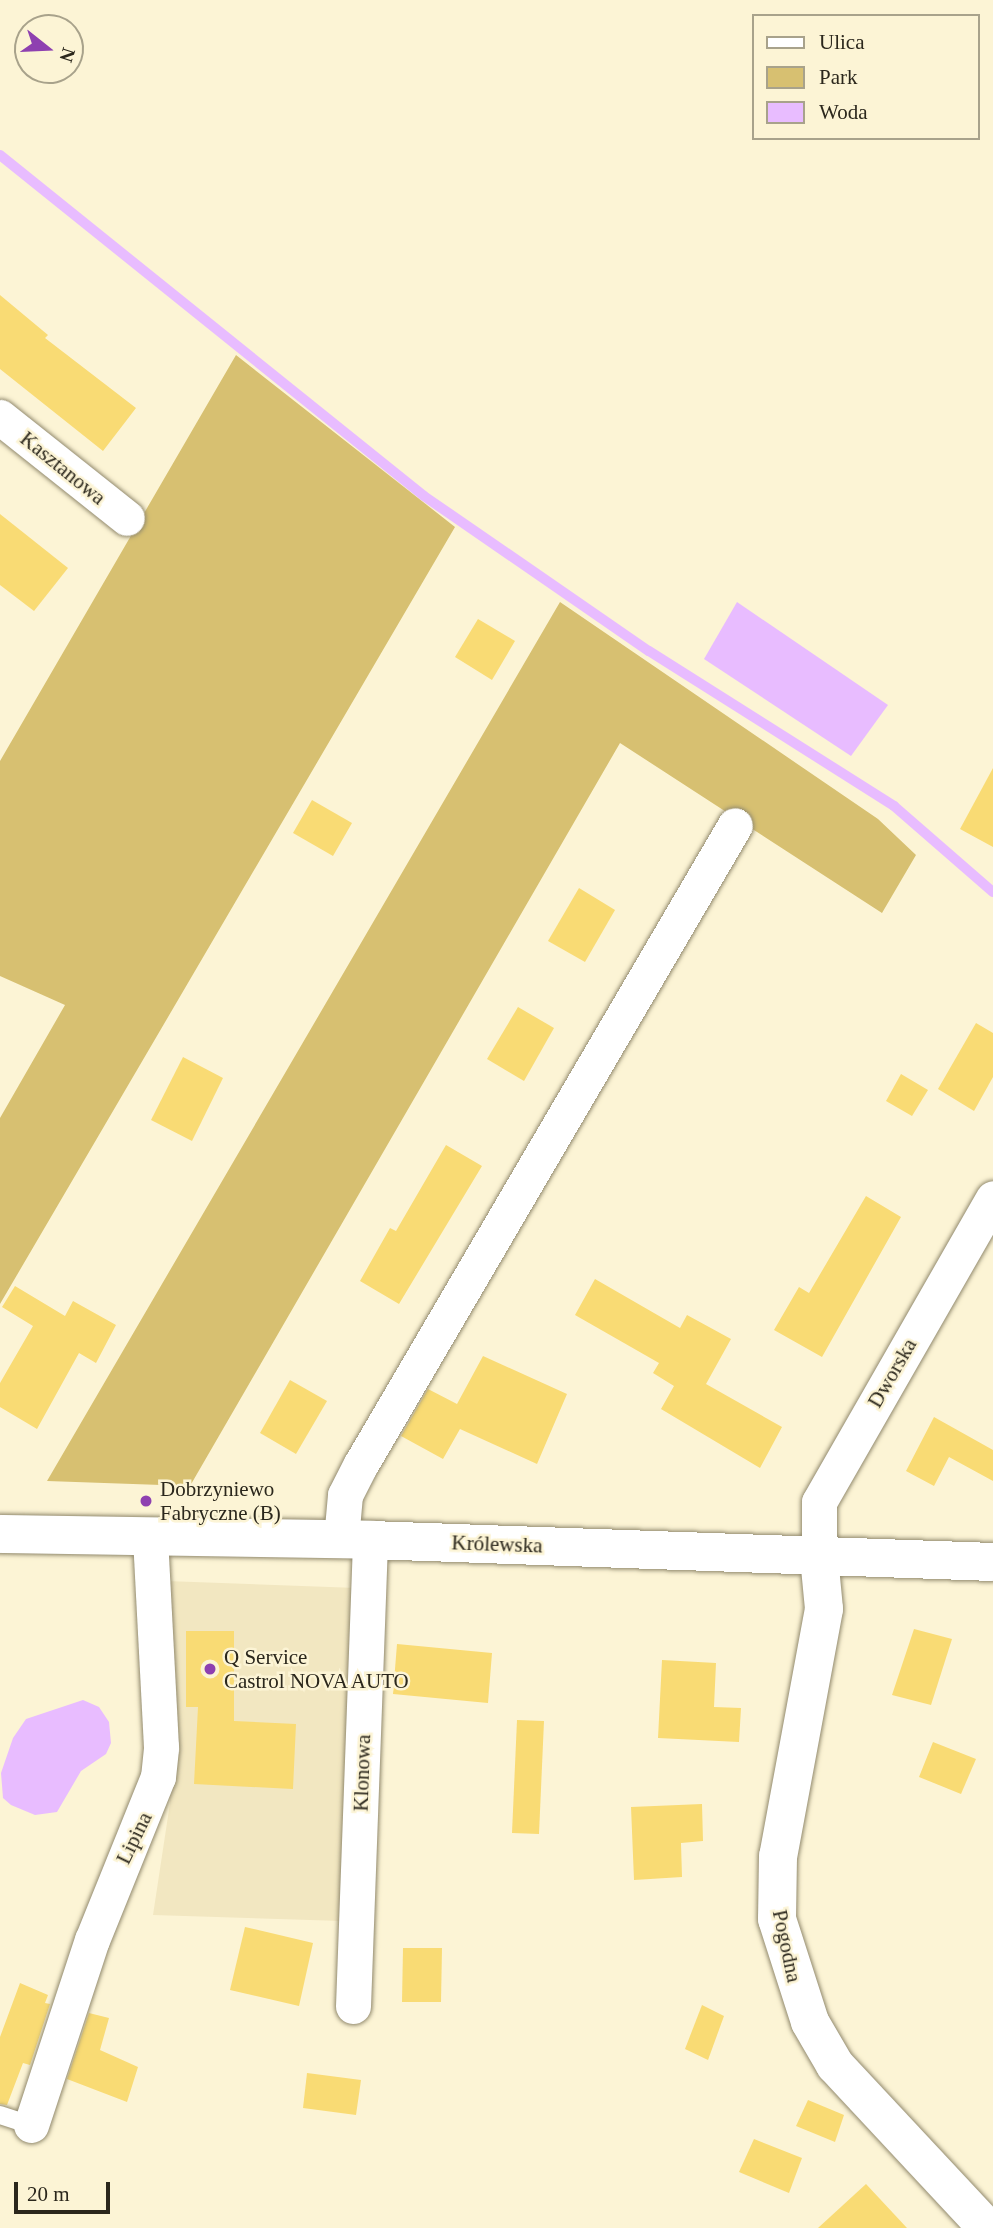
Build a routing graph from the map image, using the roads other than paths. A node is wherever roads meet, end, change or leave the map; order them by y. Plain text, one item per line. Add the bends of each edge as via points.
1 (4, 428) edge
2 (127, 518) dead end
3 (735, 825) dead end
4 (993, 1198) edge
5 (0, 1534) edge
6 (150, 1538) junction
7 (355, 1540) junction
8 (819, 1557) junction
9 (993, 1562) edge
10 (354, 2006) dead end
11 (15, 2120) edge
12 (987, 2228) edge

1 - 2 street, Kasztanowa
3 - 7 street, Klonowa via 361,1464 345,1495
4 - 8 street, Dworska via 819,1502
5 - 6 street, Królewska
6 - 7 street, Królewska
6 - 11 street, Lipina via 161,1747 158,1777
7 - 8 street, Królewska
7 - 10 street, Klonowa
8 - 9 street, Królewska
8 - 12 street, Pogodna via 824,1609 778,1856 777,1919 810,2022 835,2065

